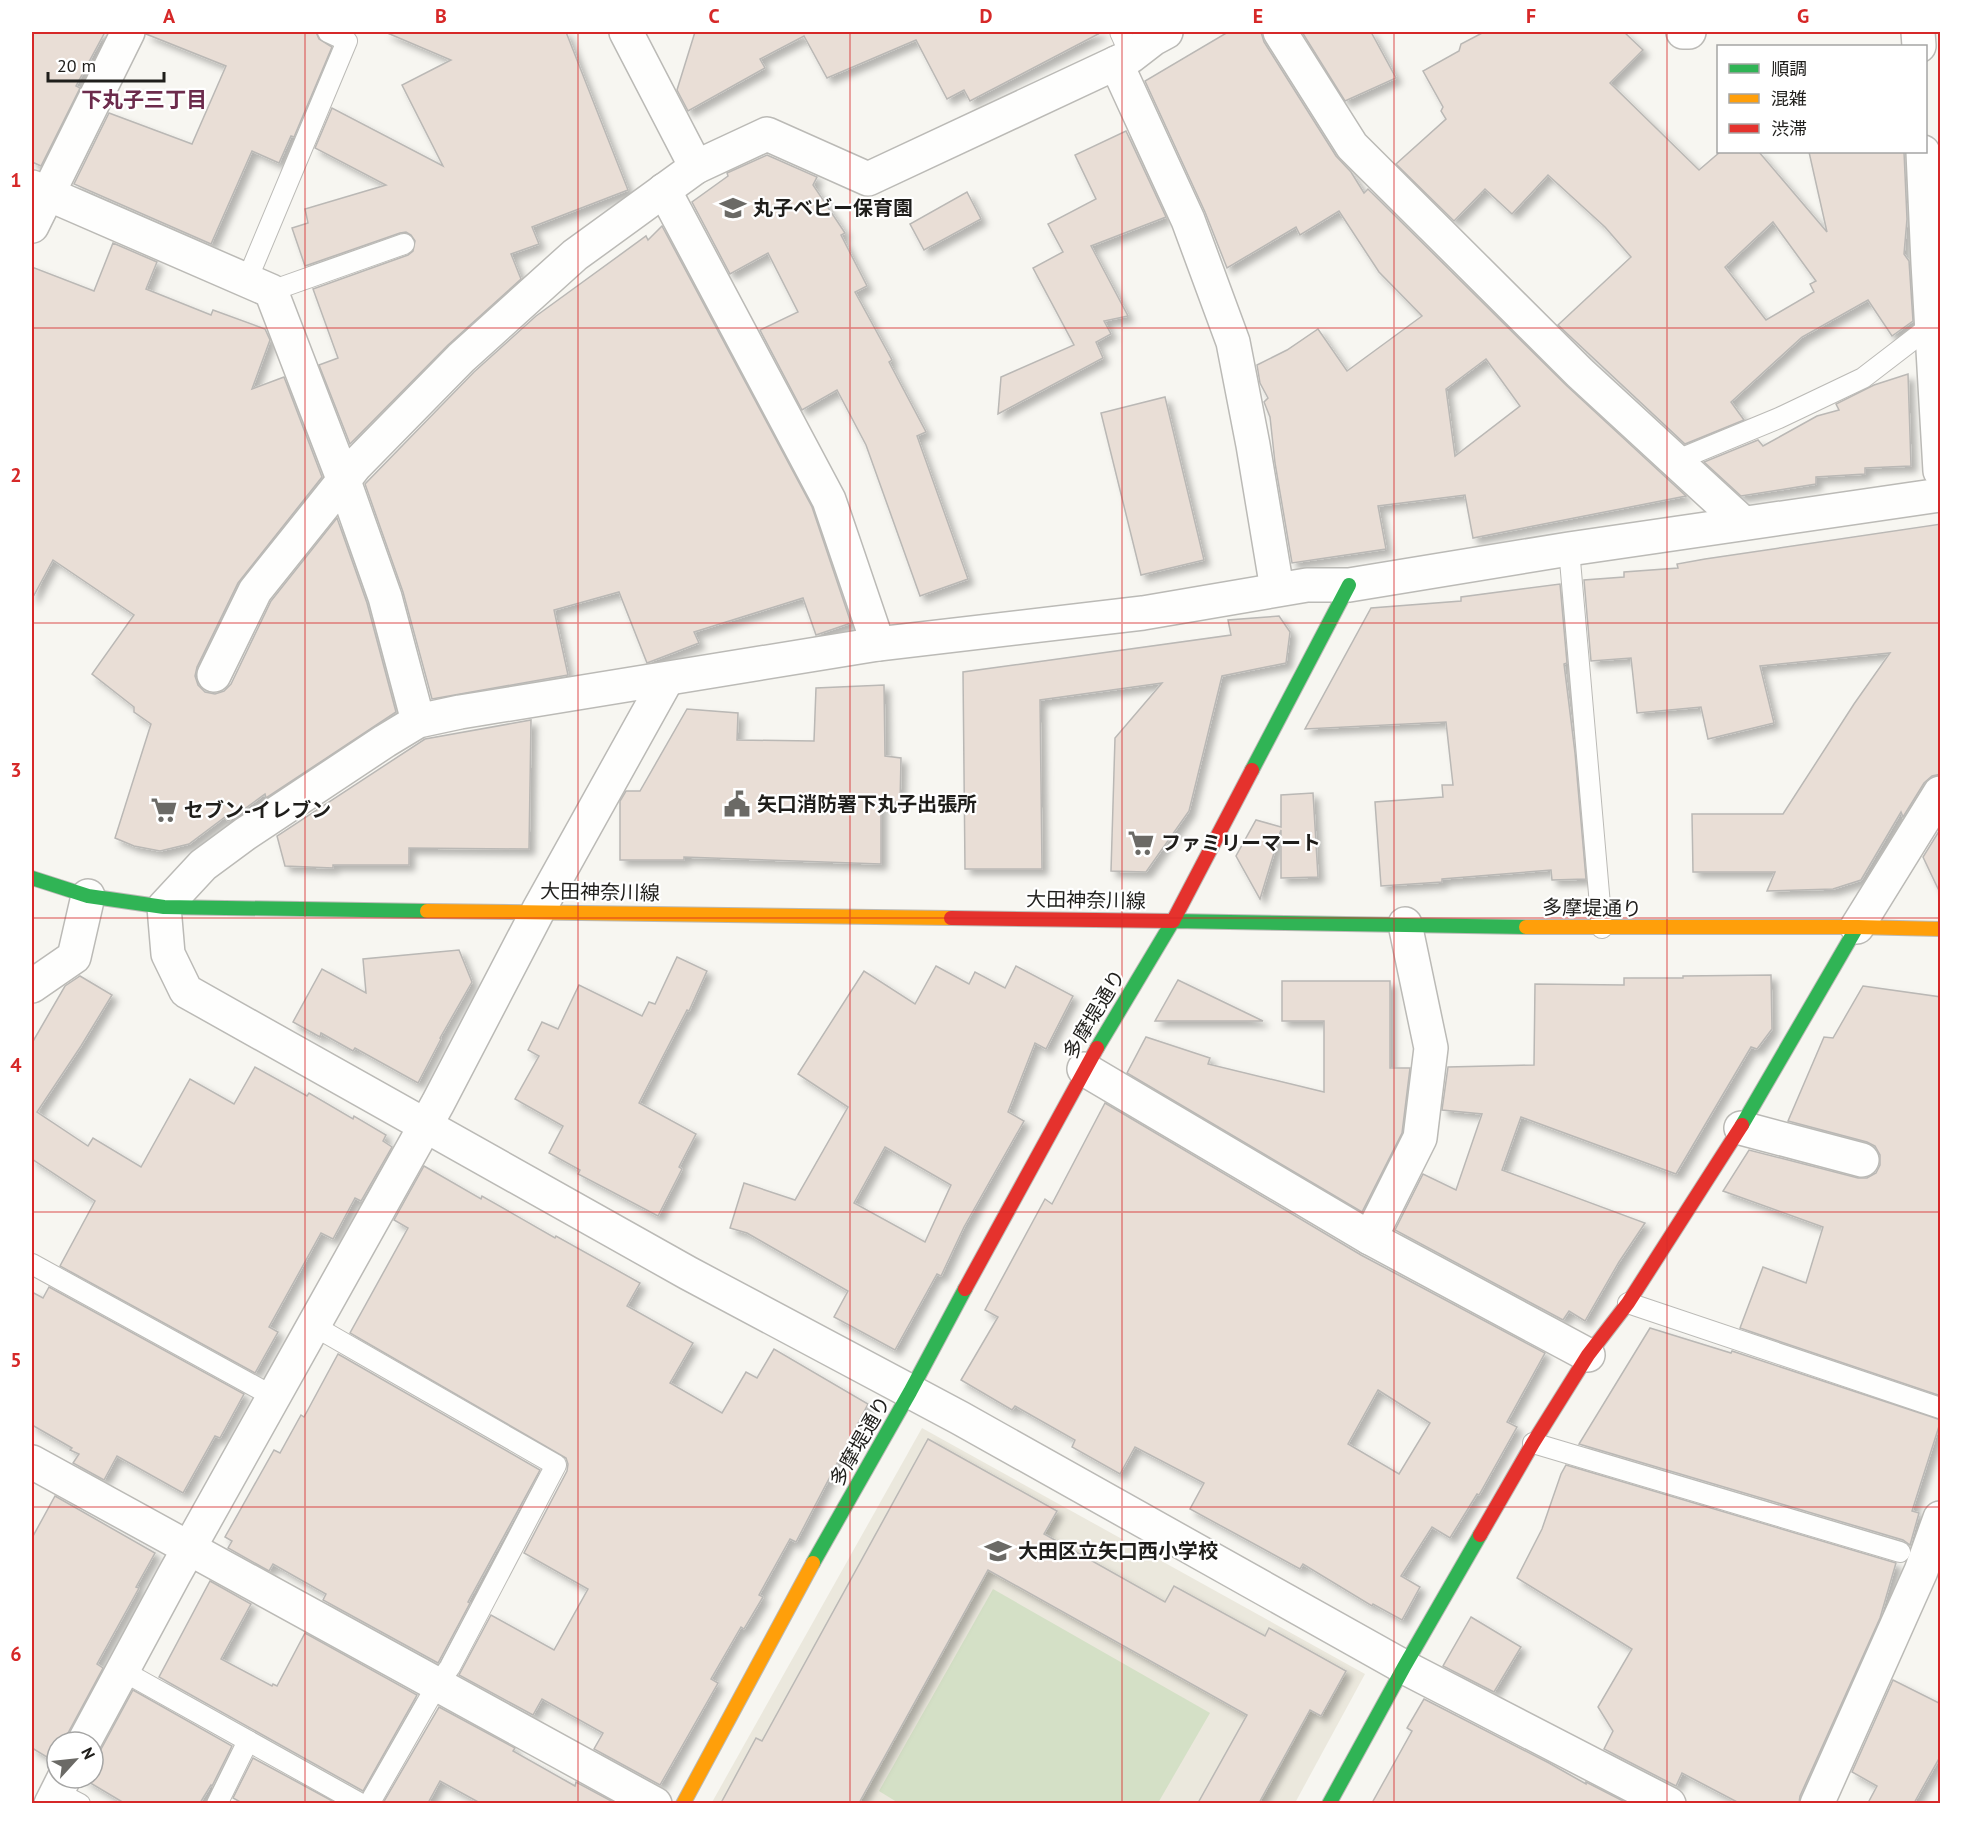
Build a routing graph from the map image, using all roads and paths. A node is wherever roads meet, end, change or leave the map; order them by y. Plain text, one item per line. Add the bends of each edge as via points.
1 (128, 32) edge
2 (328, 32) edge
3 (626, 32) edge
4 (1166, 32) edge
5 (1280, 32) edge
6 (1683, 32) edge
7 (1689, 32) edge
8 (1122, 50) edge
9 (1923, 153) edge
10 (696, 167) junction
11 (664, 190) junction
12 (40, 191) edge
13 (32, 226) edge
14 (404, 244) dead end
15 (1934, 260) edge
16 (259, 286) junction
17 (1932, 325) junction
18 (1675, 461) junction
19 (1941, 471) edge
20 (344, 481) junction
21 (1941, 495) edge
22 (1743, 524) junction
23 (1569, 549) junction
24 (1349, 585) junction
25 (1277, 589) junction
26 (878, 644) junction
27 (214, 675) dead end
28 (667, 679) junction
29 (418, 721) junction
30 (1941, 793) edge
31 (32, 878) edge
32 (88, 897) junction
33 (164, 908) junction
34 (538, 911) junction
35 (1173, 921) junction
36 (1405, 924) junction
37 (1857, 927) junction
38 (1602, 928) junction
39 (1941, 929) edge
40 (32, 986) edge
41 (1084, 1069) junction
42 (426, 1126) junction
43 (1741, 1128) junction
44 (1862, 1160) dead end
45 (1370, 1238) junction
46 (32, 1264) edge
47 (1628, 1303) junction
48 (314, 1326) junction
49 (1588, 1355) junction
50 (910, 1392) junction
51 (274, 1397) junction
52 (1941, 1408) edge
53 (1533, 1443) junction
54 (32, 1462) edge
55 (1941, 1518) edge
56 (189, 1549) junction
57 (1911, 1561) junction
58 (1404, 1667) junction
59 (123, 1671) junction
60 (437, 1685) junction
61 (91, 1730) edge
62 (248, 1741) junction
63 (1660, 1801) edge
64 (218, 1803) edge
65 (361, 1803) edge
66 (369, 1803) edge
67 (655, 1803) edge
68 (683, 1803) edge
69 (1329, 1803) edge
70 (1817, 1803) edge

1 - 12 street
2 - 16 lane via 346,41
3 - 10 street
4 - 8 street
5 - 18 street via 1352,146 1580,373
6 - 7 street
8 - 10 street via 868,179 767,134
8 - 25 street via 1233,342
9 - 15 street
10 - 11 street
11 - 20 street via 575,255 461,358
11 - 26 street via 829,500
12 - 13 street
12 - 16 street
14 - 16 lane
15 - 17 street
16 - 20 street
17 - 18 lane via 1863,378
17 - 19 street
18 - 22 street
20 - 27 street via 255,591
20 - 29 street via 385,597
21 - 22 street
22 - 23 street
23 - 24 street
23 - 38 lane
24 - 25 street
24 - 35 main road
25 - 26 street via 1143,613
26 - 28 street
28 - 29 street
28 - 34 street
29 - 33 street via 245,834 203,865
30 - 37 street
31 - 32 main road, 大田神奈川線
32 - 33 main road, 大田神奈川線
32 - 40 street via 74,957
33 - 34 main road, 大田神奈川線
33 - 42 street via 168,954 186,991
34 - 35 main road, 大田神奈川線
34 - 42 street
35 - 36 main road, 多摩堤通り
35 - 41 main road, 多摩堤通り
36 - 38 main road, 多摩堤通り
36 - 45 street via 1431,1048 1420,1138
37 - 38 main road, 多摩堤通り
37 - 39 main road, 多摩堤通り
37 - 43 main road
41 - 45 street
41 - 50 main road, 多摩堤通り
42 - 48 street
42 - 50 street via 687,1273
43 - 44 street
43 - 47 main road
45 - 49 street
46 - 51 lane
47 - 49 main road
47 - 52 lane
48 - 51 street
48 - 60 lane via 556,1465
49 - 53 main road
50 - 58 street
50 - 68 main road, 多摩堤通り
51 - 56 street
53 - 57 lane
53 - 58 main road
54 - 56 street
55 - 57 street
56 - 59 street
56 - 60 street
57 - 70 street
58 - 63 street
58 - 69 main road
59 - 61 street
59 - 62 lane
60 - 66 lane
60 - 67 street
62 - 64 lane
62 - 65 lane

